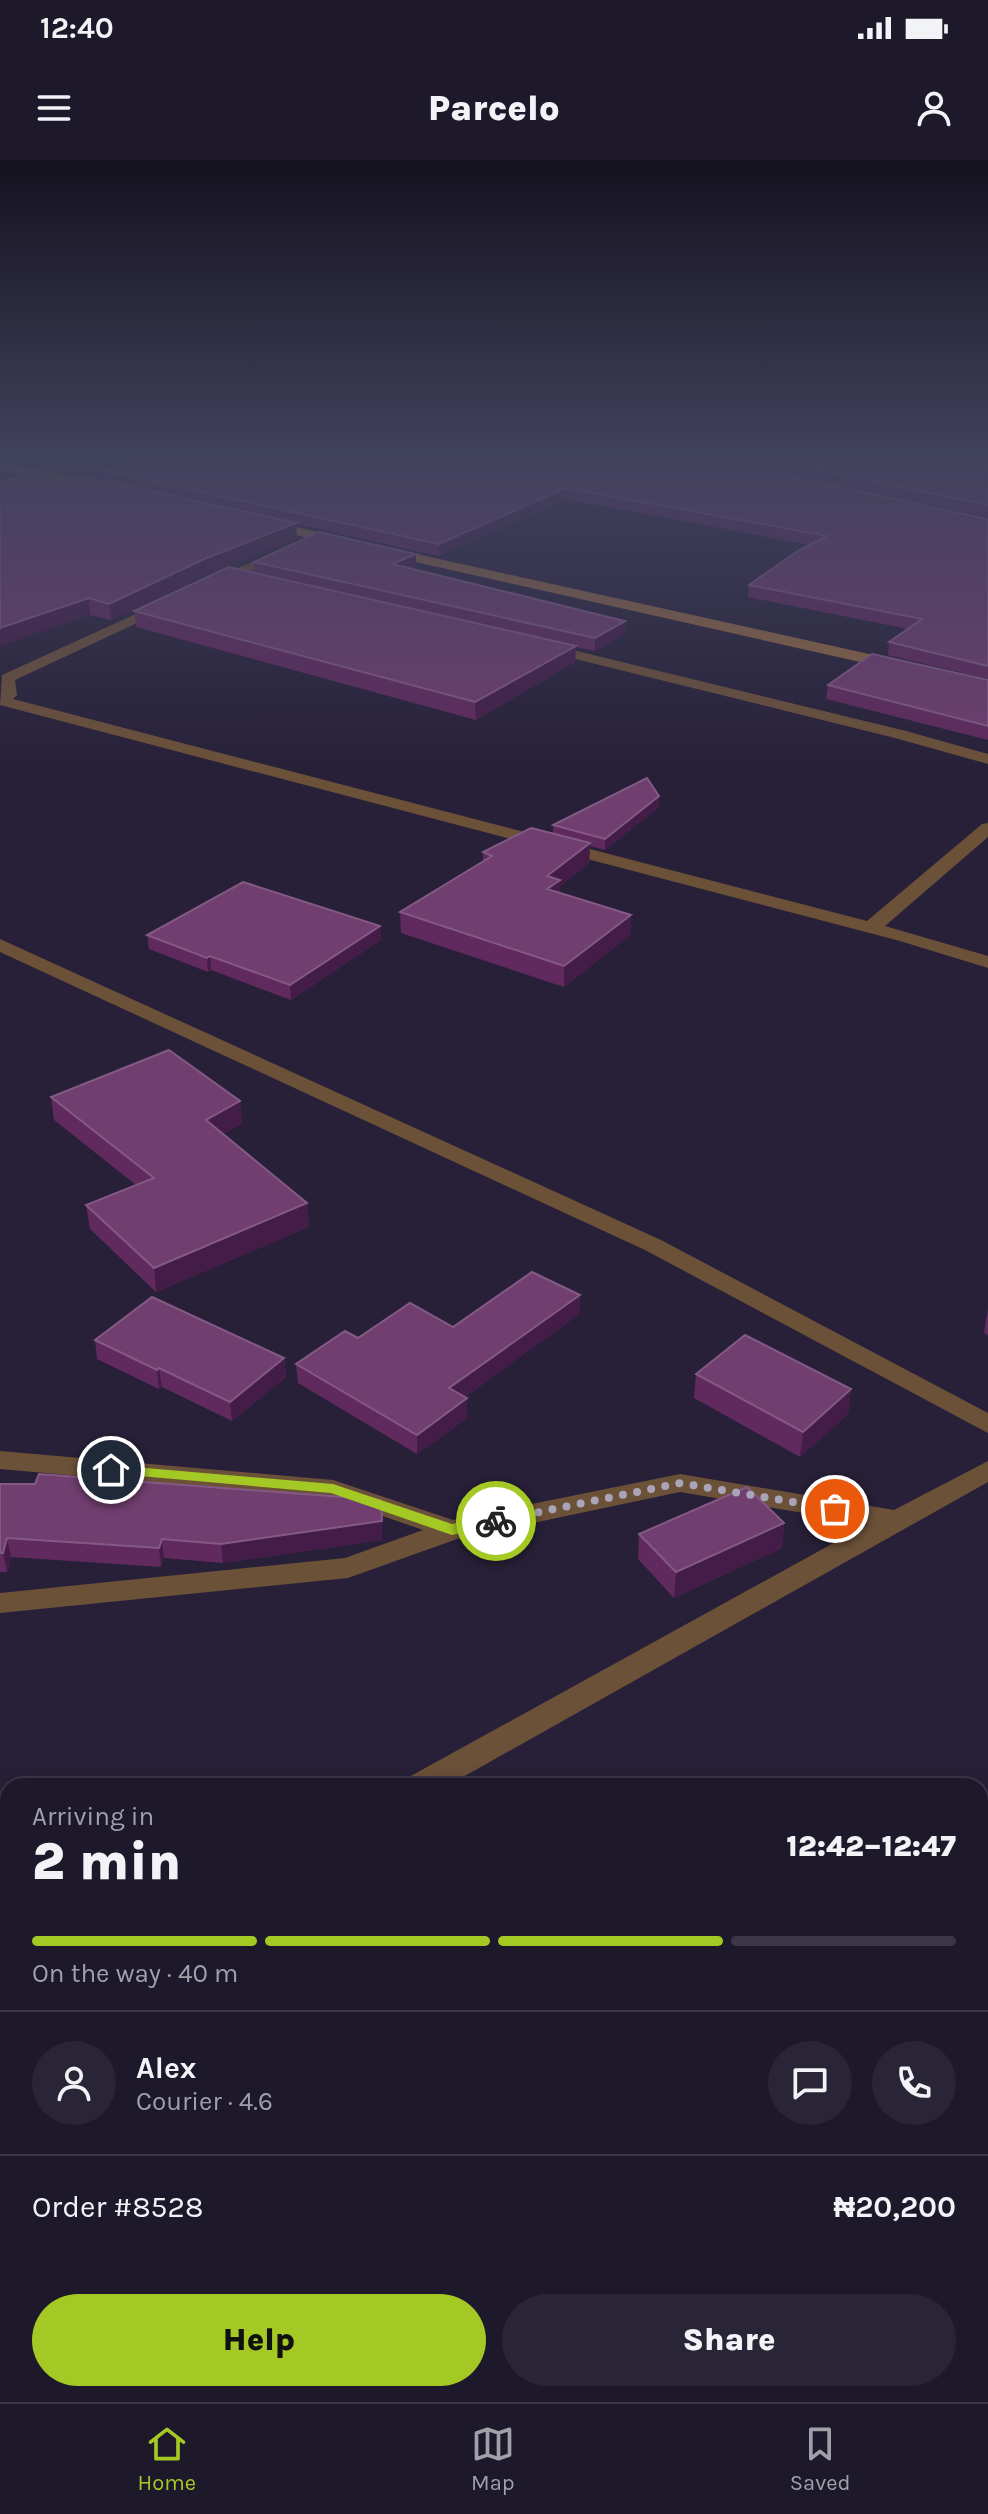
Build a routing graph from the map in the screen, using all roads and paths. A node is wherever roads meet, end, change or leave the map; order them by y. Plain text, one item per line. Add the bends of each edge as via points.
1 (266, 561) edge
2 (427, 561) edge
3 (230, 576) junction
4 (259, 582) edge
5 (525, 643) edge
6 (910, 668) edge
7 (0, 699) edge
8 (988, 759) edge
9 (988, 828) edge
10 (871, 928) junction
11 (0, 945) edge
12 (988, 962) edge
13 (988, 1424) edge
14 (0, 1460) edge
15 (988, 1470) edge
16 (897, 1520) junction
17 (452, 1530) junction
18 (0, 1603) edge
19 (434, 1778) edge

1 - 3 street
2 - 6 street
3 - 4 street
3 - 7 street via 7,678 9,695
5 - 8 street
7 - 10 street
9 - 10 street
10 - 12 street
11 - 13 street via 653,1245
14 - 17 street via 333,1489
15 - 16 street
16 - 17 street via 680,1483
16 - 19 street
17 - 18 street via 348,1568

